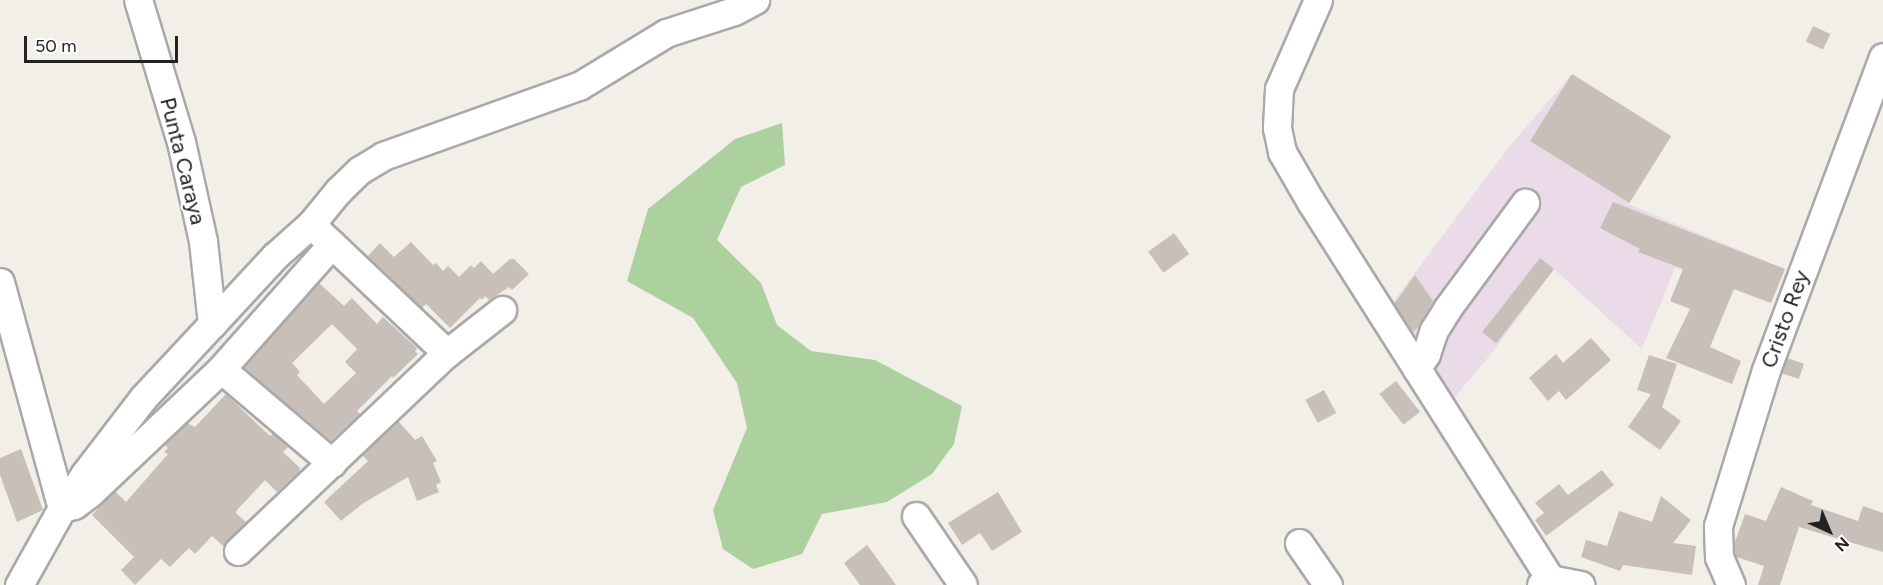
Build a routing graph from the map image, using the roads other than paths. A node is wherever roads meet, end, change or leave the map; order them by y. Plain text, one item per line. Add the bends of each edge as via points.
1 (138, 0) edge
2 (755, 0) edge
3 (1318, 0) edge
4 (1883, 57) edge
5 (1526, 203) dead end
6 (311, 224) junction
7 (332, 244) junction
8 (0, 282) edge
9 (502, 310) dead end
10 (212, 324) junction
11 (447, 353) junction
12 (1416, 368) junction
13 (221, 369) junction
14 (332, 463) junction
15 (62, 508) junction
16 (916, 516) dead end
17 (1299, 543) dead end
18 (238, 551) dead end
19 (1545, 582) edge
20 (962, 584) edge
21 (19, 585) edge
22 (1328, 585) edge
23 (1580, 585) edge
24 (1731, 585) edge

1 - 10 street, Punta Caraya via 181,142 203,241
2 - 6 street via 734,11 666,33 579,86 383,156 338,190
3 - 12 street via 1279,89 1282,152
4 - 24 street, Cristo Rey via 1766,370 1718,526 1719,557
5 - 12 street via 1447,309
6 - 7 street
6 - 10 street via 275,256
7 - 11 street
7 - 13 street
8 - 15 street
9 - 11 street
10 - 15 street via 143,398
11 - 14 street
12 - 19 street
13 - 14 street
13 - 15 street via 90,494
14 - 18 street
15 - 21 street
16 - 20 street
17 - 22 street
19 - 23 street

